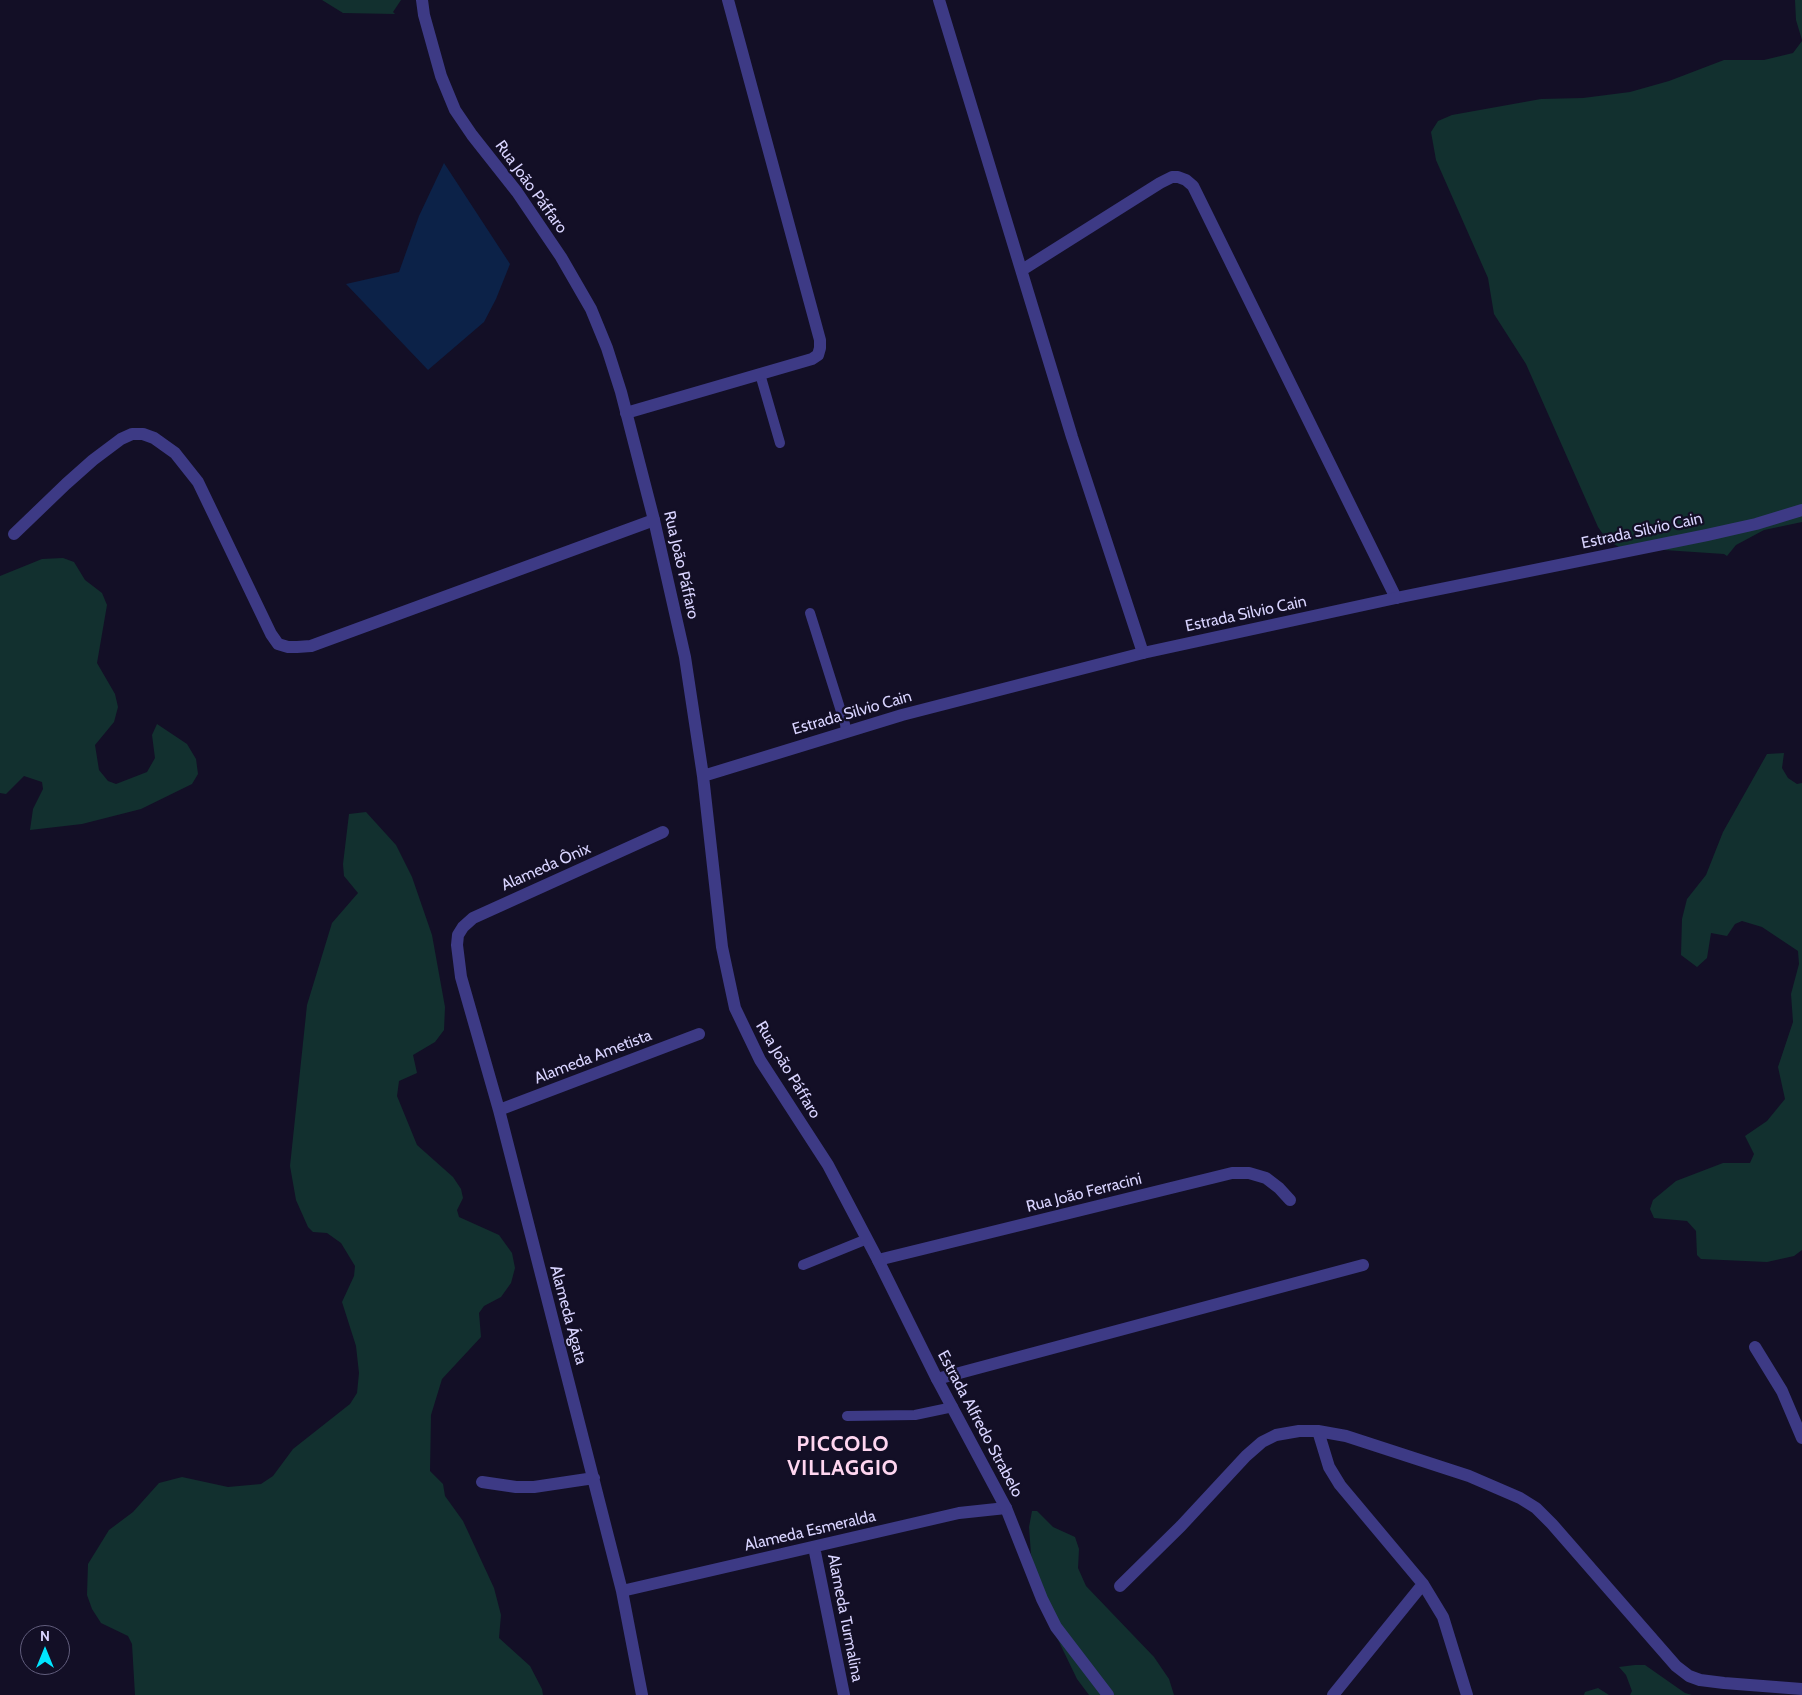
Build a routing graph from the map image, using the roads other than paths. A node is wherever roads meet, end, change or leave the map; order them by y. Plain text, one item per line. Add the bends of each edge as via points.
1 (422, 0) edge
2 (728, 0) edge
3 (939, 0) edge
4 (1022, 270) junction
5 (760, 374) junction
6 (626, 413) junction
7 (780, 442) dead end
8 (1802, 510) edge
9 (654, 520) junction
10 (14, 534) dead end
11 (1396, 598) junction
12 (810, 614) dead end
13 (1142, 653) junction
14 (846, 731) junction
15 (703, 776) junction
16 (663, 832) dead end
17 (457, 945) joint
18 (698, 1034) dead end
19 (499, 1110) junction
20 (828, 1165) joint
21 (1290, 1200) dead end
22 (867, 1239) junction
23 (878, 1260) junction
24 (803, 1265) dead end
25 (1363, 1265) dead end
26 (1754, 1347) dead end
27 (937, 1380) junction
28 (953, 1407) junction
29 (847, 1416) dead end
30 (1318, 1431) junction
31 (1802, 1438) edge
32 (594, 1478) junction
33 (482, 1482) dead end
34 (1006, 1508) junction
35 (814, 1547) junction
36 (1423, 1584) junction
37 (1120, 1586) dead end
38 (622, 1591) junction
39 (1802, 1689) edge
40 (642, 1695) edge
41 (844, 1695) edge
42 (1108, 1695) edge
43 (1333, 1695) edge
44 (1467, 1695) edge

1 - 6 street, Rua João Páffaro via 441,76 455,110 518,192 582,293 606,348
2 - 5 street via 820,340 818,355 812,359
3 - 4 street
4 - 11 street via 1172,177 1186,180 1193,186
4 - 13 street
5 - 6 street
5 - 7 lane
6 - 9 street, Rua João Páffaro
8 - 11 street, Estrada Silvio Cain via 1707,535
9 - 10 street via 311,646 296,647 278,644 271,634 198,482 175,453 154,438 132,434 121,439 93,460
9 - 15 street, Rua João Páffaro via 685,657
11 - 13 street, Estrada Silvio Cain
12 - 14 lane
13 - 14 street, Estrada Silvio Cain
14 - 15 street, Estrada Silvio Cain
15 - 20 street, Rua João Páffaro via 722,947 735,1008 760,1060
16 - 17 street, Alameda Ônix via 473,918 458,935
17 - 19 street, Alameda Ágata via 461,977
18 - 19 street, Alameda Ametista
19 - 32 street, Alameda Ágata
20 - 22 street, Estrada Alfredo Strabelo
21 - 23 street, Rua João Ferracini via 1266,1178 1249,1173 1232,1174
22 - 23 street, Estrada Alfredo Strabelo
22 - 24 lane
23 - 27 street, Estrada Alfredo Strabelo
25 - 27 street
26 - 31 street via 1782,1391
27 - 28 street, Estrada Alfredo Strabelo
28 - 29 lane via 915,1415
28 - 34 street, Estrada Alfredo Strabelo
30 - 36 street via 1329,1467 1340,1485
30 - 37 street via 1276,1435 1262,1442
30 - 39 street via 1346,1436 1469,1476 1536,1508 1676,1666 1689,1676 1724,1684
32 - 33 street via 534,1487
32 - 38 street, Alameda Ágata
34 - 35 street, Alameda Esmeralda via 959,1513
34 - 42 street, Estrada Alfredo Strabelo via 1056,1627
35 - 38 street, Alameda Esmeralda
35 - 41 street, Alameda Turmalina
36 - 43 street
36 - 44 street via 1443,1617
38 - 40 street, Alameda Ágata

